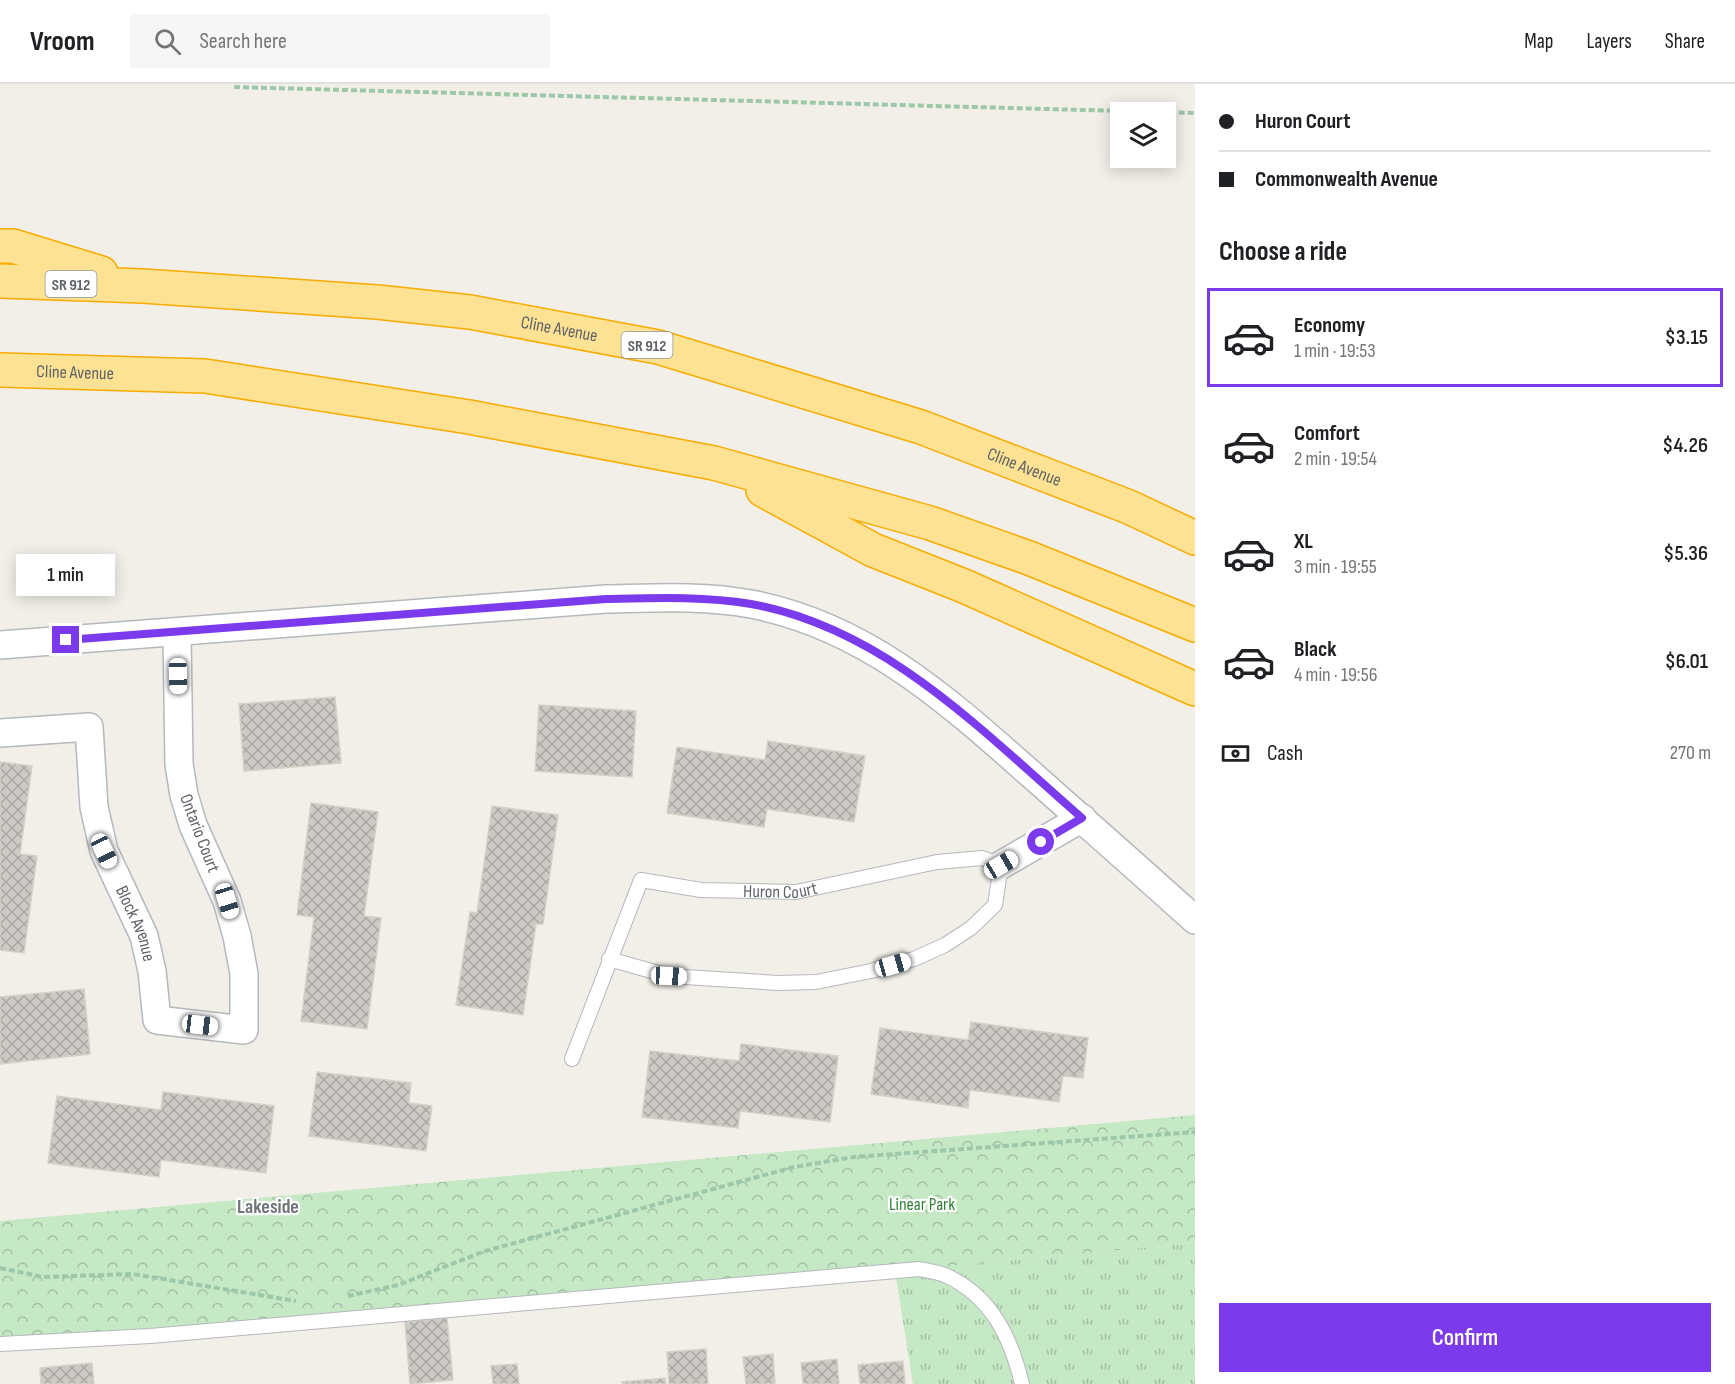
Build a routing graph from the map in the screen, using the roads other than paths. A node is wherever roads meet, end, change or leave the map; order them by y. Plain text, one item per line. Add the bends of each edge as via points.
1 (0, 246) edge
2 (0, 281) edge
3 (143, 286) junction
4 (0, 370) edge
5 (714, 463) junction
6 (1129, 507) junction
7 (1195, 519) edge
8 (1195, 538) edge
9 (1195, 625) edge
10 (177, 633) junction
11 (0, 645) edge
12 (1195, 689) edge
13 (0, 733) edge
14 (1082, 818) junction
15 (1001, 865) junction
16 (1195, 920) edge
17 (609, 959) junction
18 (244, 1030) joint
19 (572, 1059) dead end
20 (0, 1344) edge
21 (1022, 1384) edge

1 - 3 highway via 13,246
2 - 3 highway, Cline Avenue / SR 912
3 - 6 highway, Cline Avenue / SR 912 via 470,312 658,347 921,427
4 - 5 highway, Cline Avenue via 205,376 470,417
5 - 9 highway, Cline Avenue via 930,523
5 - 12 highway via 873,550 964,586
6 - 7 highway
6 - 8 highway, Cline Avenue / SR 912
10 - 11 street
10 - 14 street via 606,599 676,598 752,605 854,639 899,666 946,700
10 - 18 street, Ontario Court via 179,764 184,795 237,936 244,974
13 - 18 street, Block Avenue via 89,727 94,807 104,851 144,936 157,1020
14 - 15 street
14 - 16 street
15 - 17 lane via 995,905 971,928 914,959 871,971 816,982 778,983 669,976
15 - 17 lane, Huron Court via 982,858 937,862 796,892 701,890 641,880
17 - 19 lane, Huron Court
20 - 21 lane via 150,1336 919,1269 945,1275 979,1296 1005,1334

